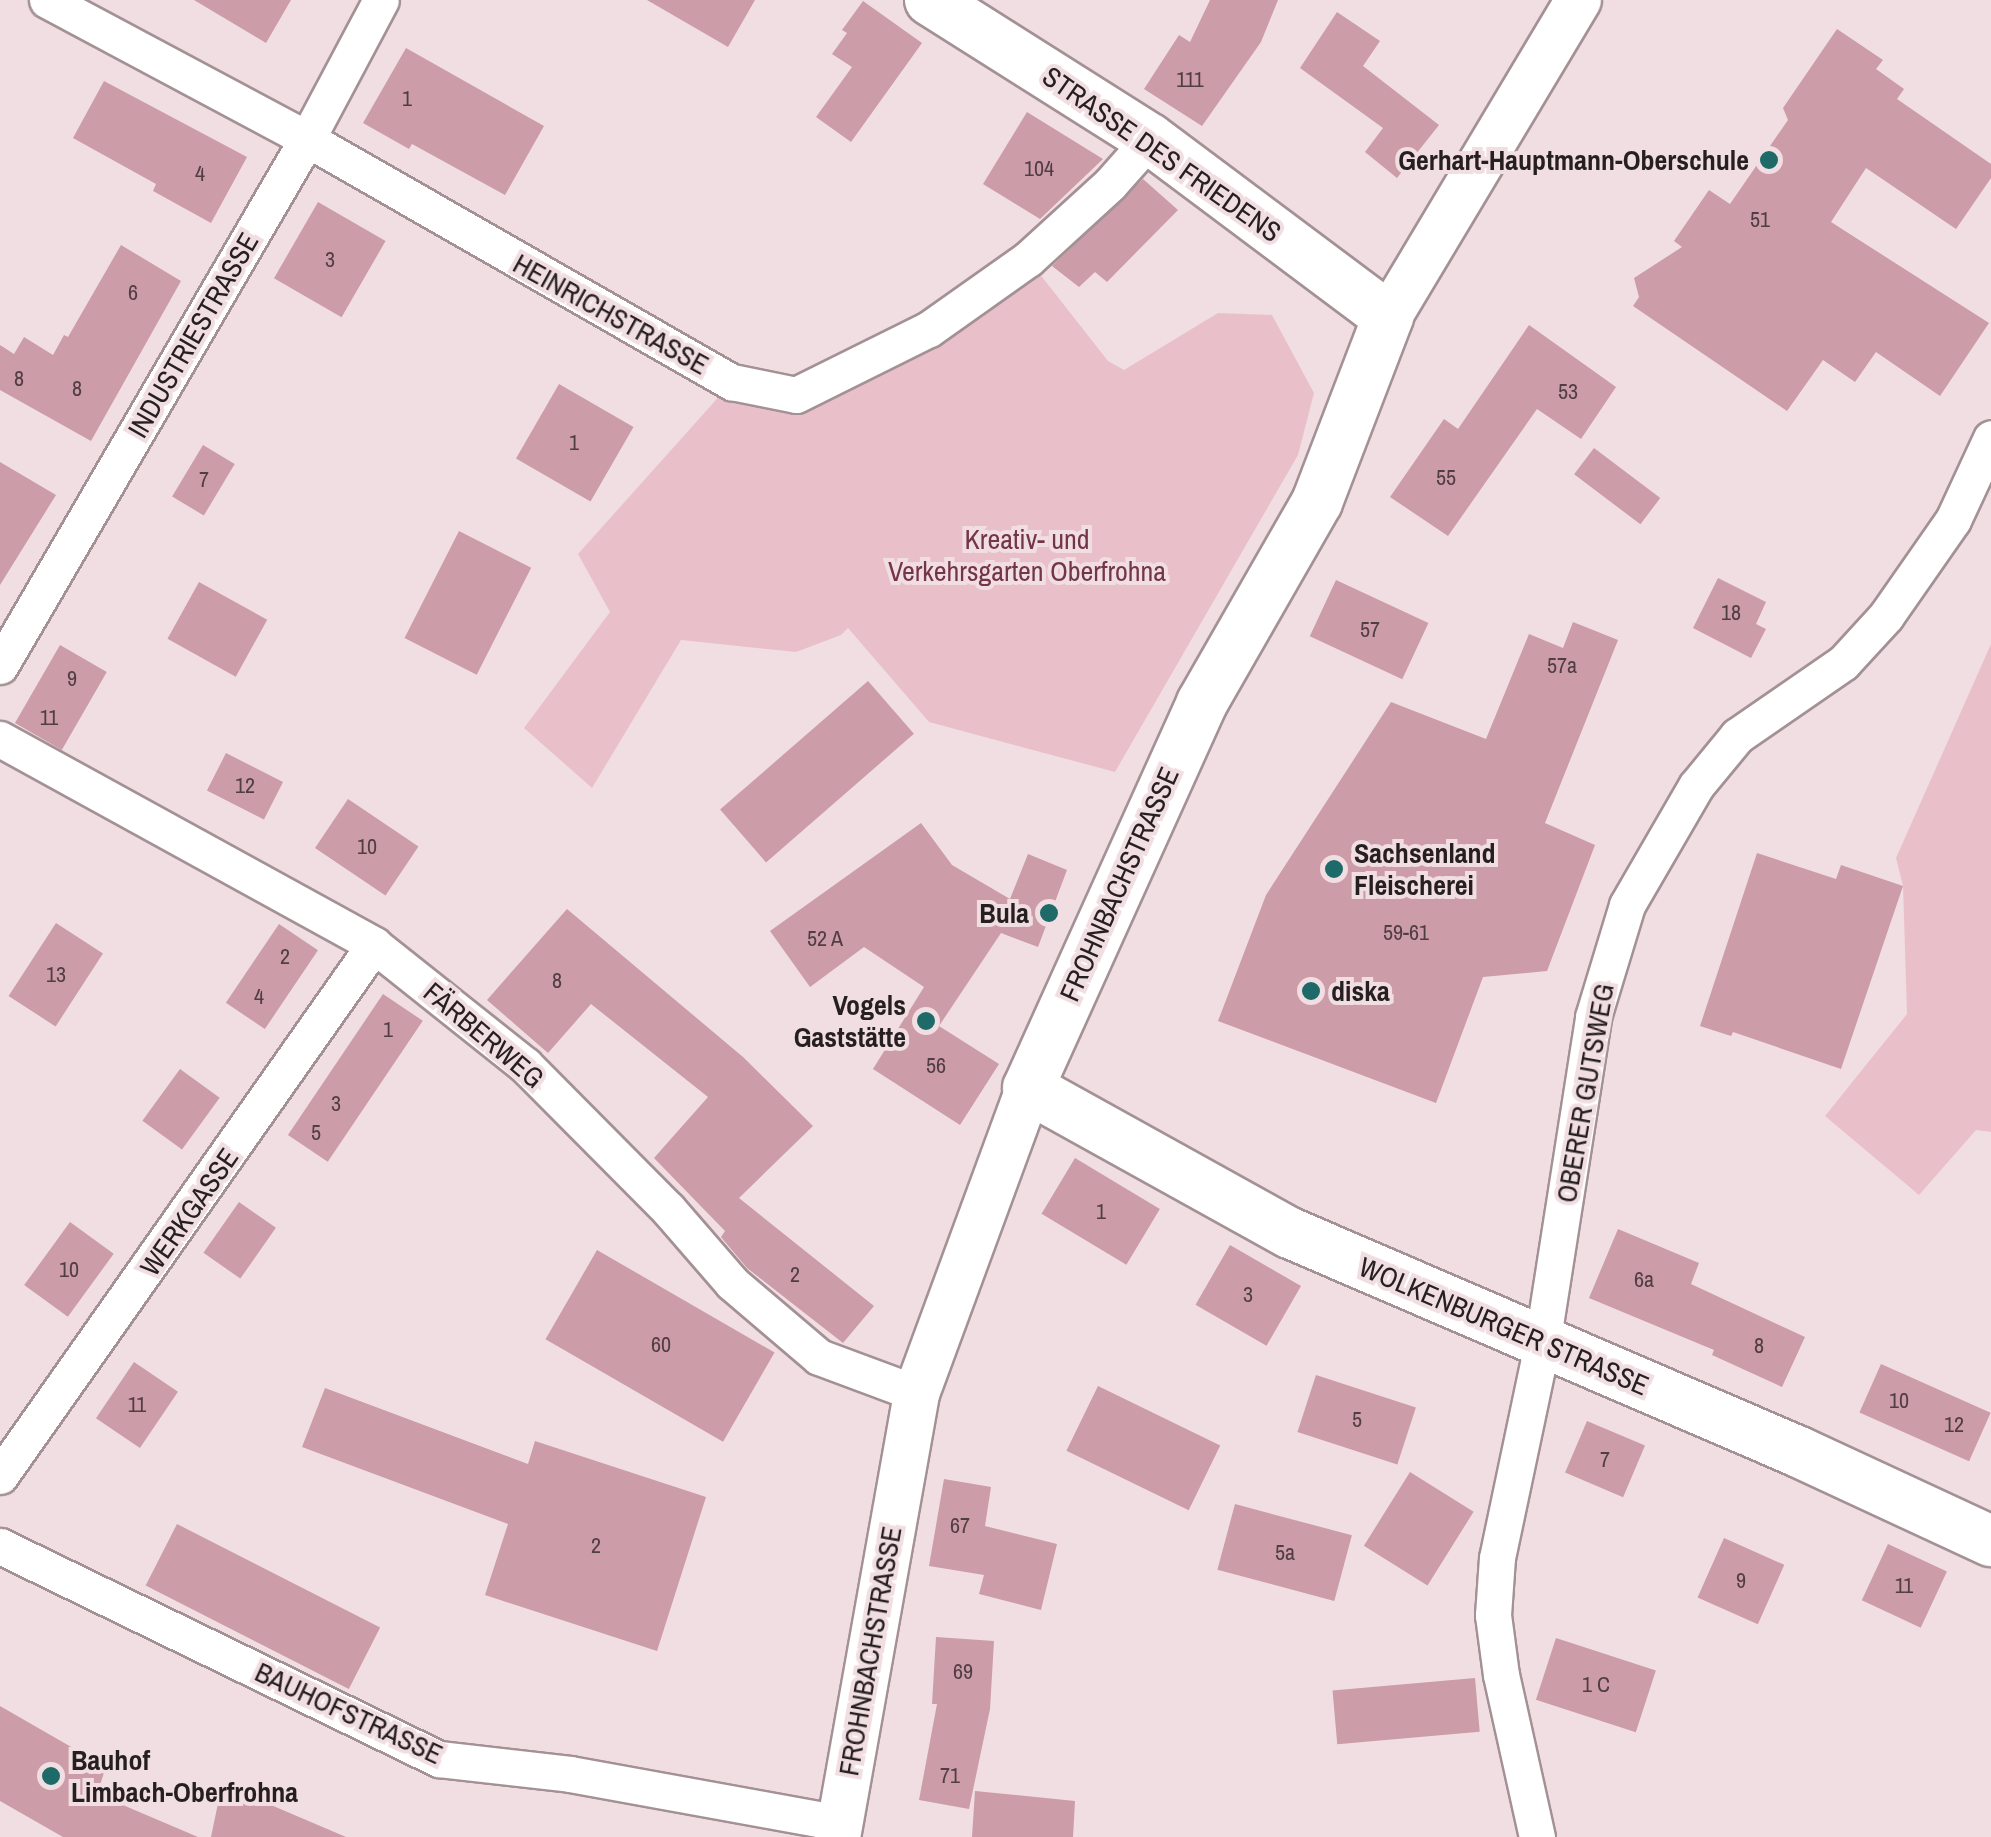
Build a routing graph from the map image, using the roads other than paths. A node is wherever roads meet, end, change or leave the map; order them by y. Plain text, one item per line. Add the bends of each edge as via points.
1 (46, 0) edge
2 (380, 0) edge
3 (930, 0) edge
4 (1578, 0) edge
5 (307, 139) junction
6 (1150, 139) junction
7 (1388, 317) junction
8 (1991, 438) edge
9 (0, 666) edge
10 (0, 739) edge
11 (374, 945) junction
12 (1028, 1088) junction
13 (1542, 1344) junction
14 (916, 1393) junction
15 (0, 1476) edge
16 (1991, 1540) edge
17 (0, 1546) edge
18 (838, 1830) edge
19 (1538, 1837) edge

1 - 5 street, HEINRICHSTRASSE
2 - 5 street, INDUSTRIESTRASSE
3 - 6 main road, STRASSE DES FRIEDENS
4 - 7 street, FROHNBACHSTRASSE
5 - 6 street, HEINRICHSTRASSE via 732,382 796,395 928,330 1014,269
5 - 9 street, INDUSTRIESTRASSE
6 - 7 main road, STRASSE DES FRIEDENS
7 - 12 main road, FROHNBACHSTRASSE via 1317,502 1202,703
8 - 13 street, OBERER GUTSWEG via 1953,520 1886,616 1843,663 1737,736 1696,786 1626,905 1594,1017
10 - 11 street, FÄRBERWEG
11 - 14 street, FÄRBERWEG via 525,1065 732,1283 819,1357
11 - 15 street, WERKGASSE
12 - 13 main road, WOLKENBURGER STRASSE via 1290,1232
12 - 14 street, FROHNBACHSTRASSE
13 - 16 main road, WOLKENBURGER STRASSE
13 - 19 street, OBERER GUTSWEG via 1497,1558 1493,1615
14 - 18 street, FROHNBACHSTRASSE
17 - 18 street, BAUHOFSTRASSE via 439,1759 570,1774

